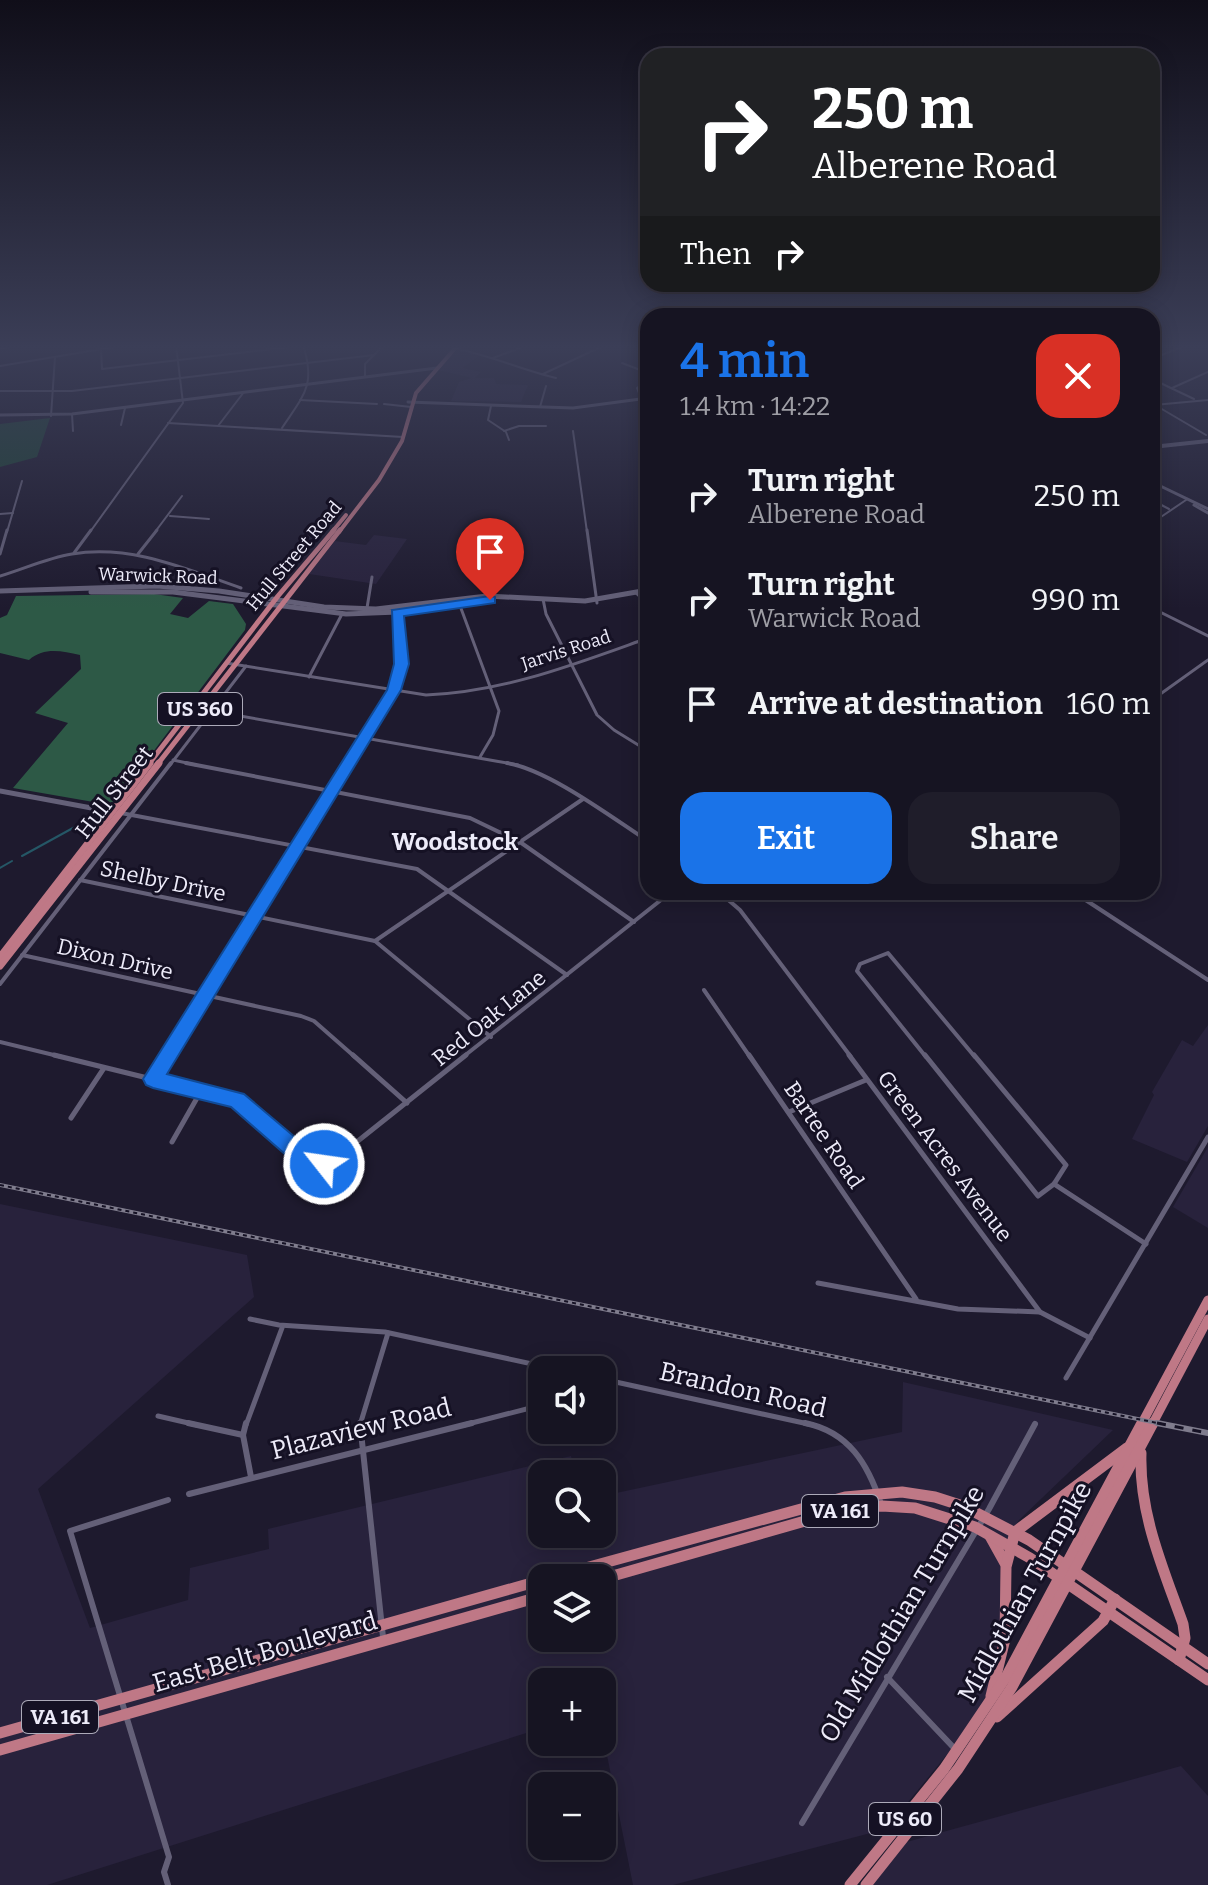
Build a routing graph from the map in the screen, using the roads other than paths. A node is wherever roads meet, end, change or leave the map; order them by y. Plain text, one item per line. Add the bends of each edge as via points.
1 (161, 433) edge
2 (341, 433) edge
3 (402, 433) edge
4 (505, 433) edge
5 (573, 433) edge
6 (1202, 433) edge
7 (1206, 435) dead end
8 (401, 437) junction
9 (509, 440) dead end
10 (1208, 443) edge
11 (1160, 447) edge
12 (22, 481) dead end
13 (1160, 486) edge
14 (182, 496) dead end
15 (1186, 500) junction
16 (1160, 504) edge
17 (1169, 509) junction
18 (1208, 511) edge
19 (13, 513) junction
20 (0, 514) edge
21 (170, 516) junction
22 (1160, 516) edge
23 (209, 519) dead end
24 (7, 533) junction
25 (0, 534) edge
26 (74, 553) junction
27 (0, 554) edge
28 (138, 554) junction
29 (0, 576) edge
30 (372, 577) dead end
31 (241, 588) dead end
32 (0, 593) edge
33 (638, 595) edge
34 (543, 601) junction
35 (273, 602) junction
36 (597, 602) junction
37 (459, 603) junction
38 (283, 604) junction
39 (397, 610) junction
40 (366, 612) junction
41 (1160, 612) edge
42 (342, 614) junction
43 (1208, 636) edge
44 (640, 641) edge
45 (1208, 660) edge
46 (226, 663) junction
47 (235, 664) junction
48 (570, 665) junction
49 (246, 666) junction
50 (309, 677) junction
51 (493, 686) junction
52 (394, 690) junction
53 (1160, 694) edge
54 (212, 711) junction
55 (364, 738) junction
56 (640, 746) edge
57 (480, 757) junction
58 (173, 760) junction
59 (332, 790) junction
60 (0, 791) edge
61 (583, 799) junction
62 (116, 812) junction
63 (131, 815) junction
64 (640, 836) edge
65 (520, 842) junction
66 (295, 846) junction
67 (80, 880) junction
68 (450, 890) junction
69 (661, 900) edge
70 (728, 900) edge
71 (1086, 900) edge
72 (255, 916) junction
73 (634, 922) junction
74 (375, 941) junction
75 (22, 955) junction
76 (0, 957) edge
77 (0, 966) edge
78 (567, 975) junction
79 (1208, 980) edge
80 (0, 984) edge
81 (704, 990) dead end
82 (204, 996) junction
83 (491, 1037) junction
84 (0, 1042) edge
85 (104, 1068) junction
86 (153, 1079) junction
87 (866, 1080) junction
88 (201, 1091) junction
89 (407, 1103) junction
90 (789, 1112) junction
91 (71, 1118) dead end
92 (1208, 1137) edge
93 (172, 1142) dead end
94 (1054, 1184) junction
95 (1146, 1244) junction
96 (818, 1283) dead end
97 (916, 1299) junction
98 (1208, 1300) edge
99 (1040, 1312) junction
100 (250, 1319) dead end
101 (1208, 1319) edge
102 (282, 1328) junction
103 (388, 1333) junction
104 (1090, 1338) junction
105 (528, 1363) edge
106 (1066, 1378) dead end
107 (616, 1382) edge
108 (1159, 1403) junction
109 (528, 1408) edge
110 (158, 1416) dead end
111 (1035, 1424) dead end
112 (243, 1435) junction
113 (1136, 1445) junction
114 (361, 1450) junction
115 (251, 1477) junction
116 (877, 1492) junction
117 (189, 1494) dead end
118 (168, 1500) dead end
119 (881, 1504) junction
120 (982, 1524) junction
121 (1015, 1532) junction
122 (1009, 1544) junction
123 (600, 1564) edge
124 (1006, 1565) junction
125 (616, 1575) edge
126 (528, 1584) edge
127 (1057, 1596) junction
128 (1115, 1599) junction
129 (528, 1600) edge
130 (1110, 1613) junction
131 (382, 1627) junction
132 (384, 1641) junction
133 (1183, 1647) junction
134 (1179, 1660) junction
135 (1208, 1664) edge
136 (887, 1677) junction
137 (1208, 1680) edge
138 (120, 1700) junction
139 (988, 1706) junction
140 (126, 1715) junction
141 (990, 1724) junction
142 (0, 1733) edge
143 (0, 1750) edge
144 (957, 1751) junction
145 (802, 1823) dead end
146 (168, 1885) edge
147 (850, 1885) edge
148 (866, 1885) edge

1 - 26 street
2 - 8 street
3 - 8 main road, Hull Street Road / US 360
4 - 9 street
5 - 36 street
6 - 7 street
8 - 35 main road, Hull Street Road / US 360 via 374,480
8 - 38 main road, Hull Street Road / US 360 via 385,471
10 - 11 main road
12 - 19 street
13 - 15 street
14 - 21 street
15 - 17 street
15 - 18 street
16 - 17 street
17 - 22 street
19 - 20 street
19 - 24 street
21 - 23 street
21 - 28 street
24 - 25 street
24 - 27 street
26 - 28 street
26 - 29 street
28 - 31 street
30 - 40 street
32 - 35 main road, Warwick Road via 173,592
33 - 36 main road, Warwick Road
34 - 36 main road, Warwick Road
34 - 37 main road, Warwick Road
34 - 39 main road, Warwick Road via 487,596
34 - 48 street
35 - 38 main road, Warwick Road
35 - 46 main road, Hull Street Road / US 360
37 - 39 main road, Warwick Road
37 - 51 street
38 - 40 main road, Warwick Road
38 - 42 main road, Warwick Road
38 - 47 main road, Hull Street / US 360
39 - 40 main road, Warwick Road
39 - 52 street via 402,664
40 - 42 main road, Warwick Road
41 - 43 street
42 - 50 street
44 - 48 street, Jarvis Road
45 - 53 street
46 - 47 street, Jarvis Road
46 - 62 main road, Hull Street / US 360
47 - 49 street, Jarvis Road
47 - 62 main road, Hull Street / US 360
48 - 51 street, Jarvis Road
48 - 56 street via 597,715
49 - 50 street, Jarvis Road
49 - 54 street
50 - 52 street, Jarvis Road
51 - 52 street, Jarvis Road via 445,695
51 - 57 street via 499,719
52 - 55 street
54 - 55 street
54 - 58 street
55 - 57 street
55 - 59 street
57 - 61 street via 533,770
58 - 59 street
58 - 63 street
59 - 65 street via 470,818
59 - 66 street
60 - 62 street
61 - 64 street
61 - 65 street
62 - 63 street
62 - 76 main road, Hull Street / US 360
62 - 77 main road, Hull Street / US 360
63 - 66 street
63 - 67 street
65 - 68 street
65 - 73 street
66 - 68 street via 417,869
66 - 72 street
67 - 72 street, Shelby Drive
67 - 75 street
68 - 74 street
68 - 78 street
69 - 73 street, Red Oak Lane
70 - 87 street, Green Acres Avenue
71 - 79 street
72 - 74 street, Shelby Drive
72 - 82 street
73 - 78 street, Red Oak Lane
74 - 83 street, Shelby Drive
75 - 80 street
75 - 82 street, Dixon Drive
78 - 83 street, Red Oak Lane
81 - 90 street, Bartee Road
82 - 86 street
82 - 89 street, Dixon Drive via 308,1018
83 - 89 street, Red Oak Lane
84 - 85 street
85 - 86 street
85 - 91 street
86 - 88 street
87 - 90 street
87 - 99 street, Green Acres Avenue
88 - 89 street, Red Oak Lane via 237,1100 310,1162 324,1164 335,1162
88 - 93 street
90 - 97 street, Bartee Road
92 - 95 street
94 - 94 street via 1066,1165 891,955 860,964 857,971 1038,1196
94 - 95 street
95 - 104 street
96 - 97 street
97 - 99 street via 977,1311
98 - 108 main road, Midlothian Turnpike / US 60
99 - 104 street, Green Acres Avenue
100 - 102 street
101 - 108 main road, Midlothian Turnpike / US 60
102 - 103 street
102 - 112 street
103 - 105 street
103 - 114 street via 362,1415
104 - 106 street
107 - 116 street, Brandon Road via 837,1432 865,1460
108 - 113 main road, Midlothian Turnpike / US 60
109 - 114 street, Plazaview Road
110 - 112 street
111 - 120 street, Old Midlothian Turnpike
112 - 115 street
113 - 121 main road
113 - 127 main road, Midlothian Turnpike / US 60
113 - 133 main road via 1140,1496 1183,1624
114 - 115 street, Plazaview Road
114 - 131 street
115 - 117 street, Plazaview Road
116 - 119 street, Brandon Road
116 - 120 main road, VA 161 via 935,1497
116 - 123 main road, VA 161
118 - 138 street via 70,1531
119 - 120 main road, VA 161 via 932,1510
119 - 125 main road, VA 161
120 - 121 main road, VA 161
120 - 122 main road, VA 161
120 - 124 main road
120 - 136 street, Old Midlothian Turnpike
121 - 122 main road
121 - 128 main road, VA 161
122 - 124 main road
122 - 130 main road, VA 161
124 - 139 main road via 1004,1646
126 - 131 main road, East Belt Boulevard / VA 161
127 - 139 main road, Midlothian Turnpike / US 60
127 - 141 main road, Midlothian Turnpike / US 60
128 - 130 main road
128 - 133 main road, VA 161
129 - 132 main road, East Belt Boulevard / VA 161
130 - 134 main road, VA 161
130 - 141 main road
131 - 132 street
131 - 138 main road, East Belt Boulevard / VA 161
132 - 140 main road, East Belt Boulevard / VA 161
133 - 134 main road
133 - 135 main road, VA 161
134 - 137 main road, VA 161
136 - 144 street
136 - 145 street, Old Midlothian Turnpike
138 - 140 street
138 - 142 main road, East Belt Boulevard / VA 161
139 - 144 main road, Midlothian Turnpike / US 60
140 - 143 main road, East Belt Boulevard / VA 161
140 - 146 street via 169,1857 164,1872
141 - 148 main road, Midlothian Turnpike / US 60
144 - 147 main road, Midlothian Turnpike / US 60

